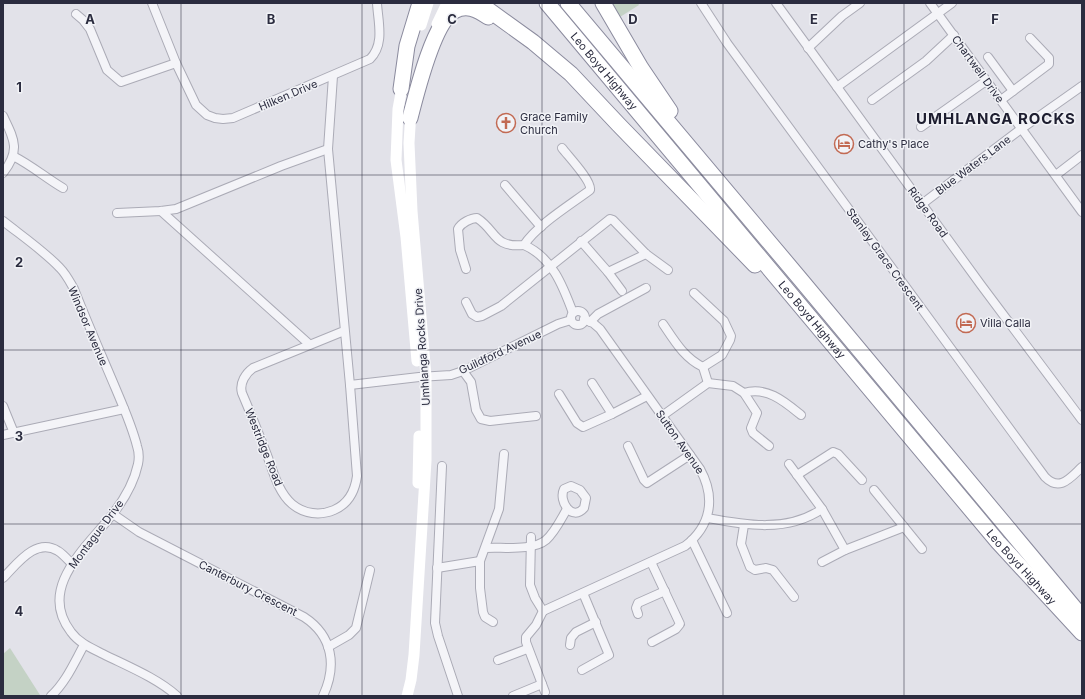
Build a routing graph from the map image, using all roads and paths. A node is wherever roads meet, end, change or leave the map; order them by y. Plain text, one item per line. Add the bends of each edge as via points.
1 (152, 3) edge
2 (377, 3) edge
3 (420, 3) edge
4 (428, 3) edge
5 (447, 3) edge
6 (479, 3) edge
7 (547, 3) edge
8 (568, 3) edge
9 (603, 3) edge
10 (701, 3) edge
11 (776, 3) edge
12 (860, 3) edge
13 (930, 3) edge
14 (952, 3) edge
15 (76, 14) dead end
16 (938, 14) junction
17 (954, 35) junction
18 (1030, 38) dead end
19 (808, 48) junction
20 (988, 57) dead end
21 (176, 63) junction
22 (571, 74) junction
23 (333, 76) junction
24 (986, 81) junction
25 (1082, 86) edge
26 (837, 87) junction
27 (401, 89) junction
28 (1014, 91) junction
29 (872, 100) dead end
30 (1001, 100) junction
31 (3, 116) edge
32 (410, 118) junction
33 (921, 127) dead end
34 (1021, 129) junction
35 (562, 148) dead end
36 (328, 149) junction
37 (1082, 155) edge
38 (13, 156) junction
39 (3, 173) edge
40 (1056, 175) junction
41 (505, 185) dead end
42 (63, 188) dead end
43 (922, 204) junction
44 (161, 211) junction
45 (1082, 212) edge
46 (117, 213) dead end
47 (3, 221) edge
48 (541, 227) junction
49 (581, 241) junction
50 (524, 245) junction
51 (646, 254) junction
52 (550, 267) junction
53 (466, 269) dead end
54 (668, 270) dead end
55 (608, 272) junction
56 (801, 280) junction
57 (646, 288) dead end
58 (622, 291) dead end
59 (694, 293) dead end
60 (466, 302) dead end
61 (572, 316) junction
62 (587, 320) junction
63 (663, 324) dead end
64 (344, 331) junction
65 (309, 344) junction
66 (842, 355) junction
67 (703, 367) junction
68 (463, 371) junction
69 (422, 376) junction
70 (592, 383) dead end
71 (708, 383) junction
72 (350, 385) junction
73 (744, 393) junction
74 (559, 394) dead end
75 (647, 396) junction
76 (3, 406) edge
77 (124, 409) junction
78 (612, 414) junction
79 (801, 415) dead end
80 (536, 416) dead end
81 (662, 416) junction
82 (1082, 420) edge
83 (14, 433) junction
84 (3, 435) edge
85 (628, 446) dead end
86 (769, 446) dead end
87 (504, 454) dead end
88 (690, 455) junction
89 (789, 464) dead end
90 (442, 466) dead end
91 (1082, 467) edge
92 (797, 475) junction
93 (862, 480) dead end
94 (874, 490) dead end
95 (567, 509) dead end
96 (822, 509) junction
97 (113, 514) junction
98 (707, 518) junction
99 (744, 525) junction
100 (904, 527) junction
101 (531, 537) dead end
102 (692, 540) junction
103 (531, 547) junction
104 (486, 548) junction
105 (922, 549) dead end
106 (846, 550) junction
107 (480, 560) junction
108 (651, 562) junction
109 (822, 562) dead end
110 (72, 564) junction
111 (437, 568) junction
112 (370, 570) dead end
113 (3, 578) edge
114 (665, 591) junction
115 (583, 593) junction
116 (794, 597) dead end
117 (543, 612) junction
118 (727, 613) dead end
119 (638, 614) dead end
120 (1082, 617) edge
121 (493, 622) dead end
122 (596, 622) junction
123 (1082, 633) edge
124 (652, 642) dead end
125 (84, 645) junction
126 (570, 645) dead end
127 (328, 647) junction
128 (528, 649) junction
129 (498, 660) dead end
130 (582, 670) dead end
131 (51, 696) edge
132 (176, 696) edge
133 (323, 696) edge
134 (401, 696) edge
135 (407, 696) edge
136 (458, 696) edge
137 (513, 696) edge

1 - 21 street, Hilken Drive
2 - 23 street, Hilken Drive via 380,43 375,55 366,62
3 - 27 highway via 407,46
4 - 27 main road, Umhlanga Rocks Drive
5 - 32 main road, Umhlanga Rocks Drive via 423,58
6 - 22 highway via 533,42
7 - 66 highway, Leo Boyd Highway
8 - 56 highway, Leo Boyd Highway
9 - 56 highway via 660,98
10 - 91 street, Stanley Grace Crescent via 727,43 1045,477 1053,484 1062,483
11 - 19 street, Ridge Road
12 - 19 street
13 - 16 street, Chartwell Drive
14 - 16 street
15 - 21 street via 90,29 107,70 121,82
16 - 17 street, Chartwell Drive
16 - 26 street
17 - 24 street, Chartwell Drive
17 - 29 street via 926,61
18 - 28 street via 1049,58 1049,64
19 - 26 street, Ridge Road
20 - 28 street
21 - 23 street, Hilken Drive via 196,105 207,115 223,120
22 - 32 highway via 479,11 469,7 460,8 448,16 437,37 422,72
22 - 66 highway
23 - 36 street, Westridge Road
24 - 30 street, Chartwell Drive
24 - 33 street
25 - 34 street, Blue Waters Lane
26 - 43 street, Ridge Road
27 - 69 main road, Umhlanga Rocks Drive via 396,127 396,160
28 - 30 street
30 - 34 street, Chartwell Drive
31 - 38 street via 13,139
32 - 69 main road, Umhlanga Rocks Drive via 412,211
34 - 40 street, Chartwell Drive
34 - 43 street, Blue Waters Lane
35 - 48 street via 591,189
36 - 44 street via 176,209
36 - 64 street, Westridge Road
37 - 40 street
38 - 39 street
38 - 42 street
40 - 45 street, Chartwell Drive
41 - 48 street
43 - 82 street, Ridge Road
44 - 46 street
44 - 65 street
47 - 77 street, Windsor Avenue via 49,258 68,278
48 - 50 street
49 - 51 street via 610,219
49 - 52 street
49 - 55 street
50 - 52 street via 536,251
50 - 53 street via 507,245 481,220 472,218 458,229
51 - 54 street
51 - 55 street
52 - 60 street via 501,306 482,316 474,316
52 - 61 street via 561,281
55 - 58 street
56 - 120 highway, Leo Boyd Highway
57 - 62 street
59 - 67 street via 724,321 730,336 722,355
61 - 62 street, Sutton Avenue via 579,312
61 - 68 street, Guildford Avenue
62 - 75 street, Sutton Avenue via 600,329
63 - 67 street via 686,355
64 - 65 street, Westridge Road
64 - 72 street, Westridge Road
65 - 72 street, Westridge Road via 251,369 244,378 241,390 280,487 292,504 310,513 326,513 340,507 349,498 356,484
66 - 123 highway, Leo Boyd Highway via 998,542
67 - 71 street
68 - 69 street, Guildford Avenue
68 - 80 street via 471,382 476,410 482,418 490,421
69 - 72 street
69 - 134 main road, Umhlanga Rocks Drive via 408,662
69 - 135 main road, Umhlanga Rocks Drive via 426,461 414,655
70 - 78 street
71 - 73 street via 733,386
71 - 81 street
73 - 79 street via 759,391 775,396
73 - 86 street via 757,413 751,430
74 - 78 street via 582,427
75 - 78 street
75 - 81 street, Sutton Avenue
76 - 83 street
77 - 83 street
77 - 97 street, Montague Drive via 137,447 138,464 132,482
81 - 88 street, Sutton Avenue
83 - 84 street
85 - 88 street via 648,484
87 - 104 street via 499,509
88 - 98 street, Sutton Avenue via 708,488
89 - 92 street
90 - 111 street
92 - 93 street via 833,452 838,454
92 - 96 street
94 - 100 street
95 - 103 street via 546,540
96 - 99 street via 800,520
96 - 106 street
97 - 110 street, Montague Drive
97 - 127 street, Canterbury Crescent via 139,532 304,617 318,628
98 - 99 street
98 - 102 street, Sutton Avenue
99 - 116 street via 741,544 750,567 755,570 773,570
100 - 105 street
100 - 106 street
101 - 103 street
102 - 108 street, Sutton Avenue via 680,549
102 - 118 street
103 - 104 street
103 - 117 street via 530,585
104 - 107 street
106 - 109 street
107 - 111 street
107 - 121 street via 483,612 485,617
108 - 114 street
108 - 115 street, Sutton Avenue
110 - 113 street via 59,551 46,547 27,553
110 - 125 street, Montague Drive via 60,593 61,609 67,626
111 - 136 street via 435,626
112 - 127 street via 356,628
114 - 119 street via 638,603
114 - 124 street via 680,625
115 - 117 street, Sutton Avenue
115 - 122 street
117 - 128 street via 526,637
122 - 126 street via 576,632 571,638
122 - 130 street via 609,655
125 - 131 street via 64,681
125 - 132 street, Montague Drive via 162,684
127 - 133 street, Canterbury Crescent via 331,668
128 - 129 street
128 - 137 street via 544,688

